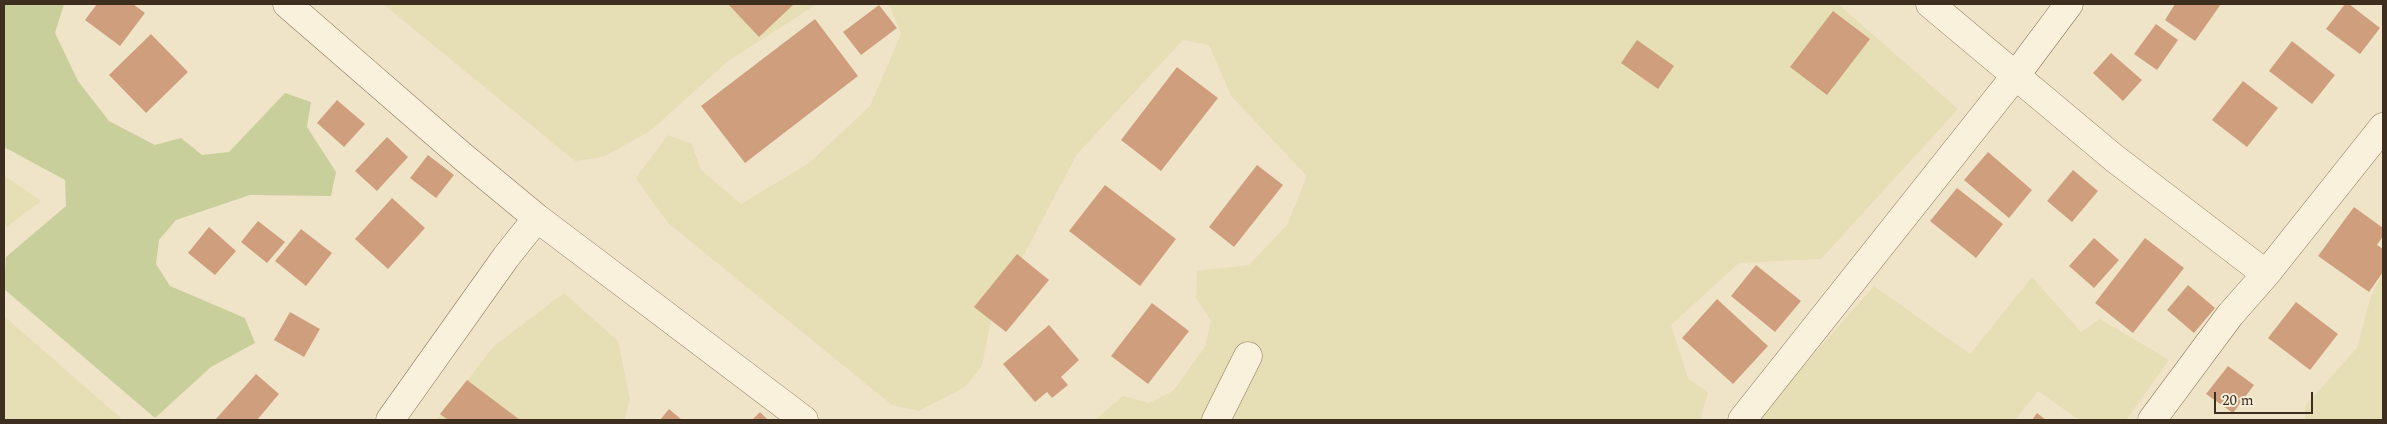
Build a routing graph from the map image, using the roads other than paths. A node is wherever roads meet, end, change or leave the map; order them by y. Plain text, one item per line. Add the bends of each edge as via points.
1 (287, 4) edge
2 (1930, 4) edge
3 (2069, 4) edge
4 (2016, 75) junction
5 (2383, 127) edge
6 (537, 218) junction
7 (2266, 274) junction
8 (1248, 356) dead end
9 (390, 420) edge
10 (804, 420) edge
11 (1216, 420) edge
12 (1742, 420) edge
13 (2152, 420) edge

1 - 6 street
2 - 4 street
3 - 4 street
4 - 7 street via 2114,158
4 - 12 street
5 - 7 street
6 - 9 street
6 - 10 street
7 - 13 street via 2230,315
8 - 11 street

